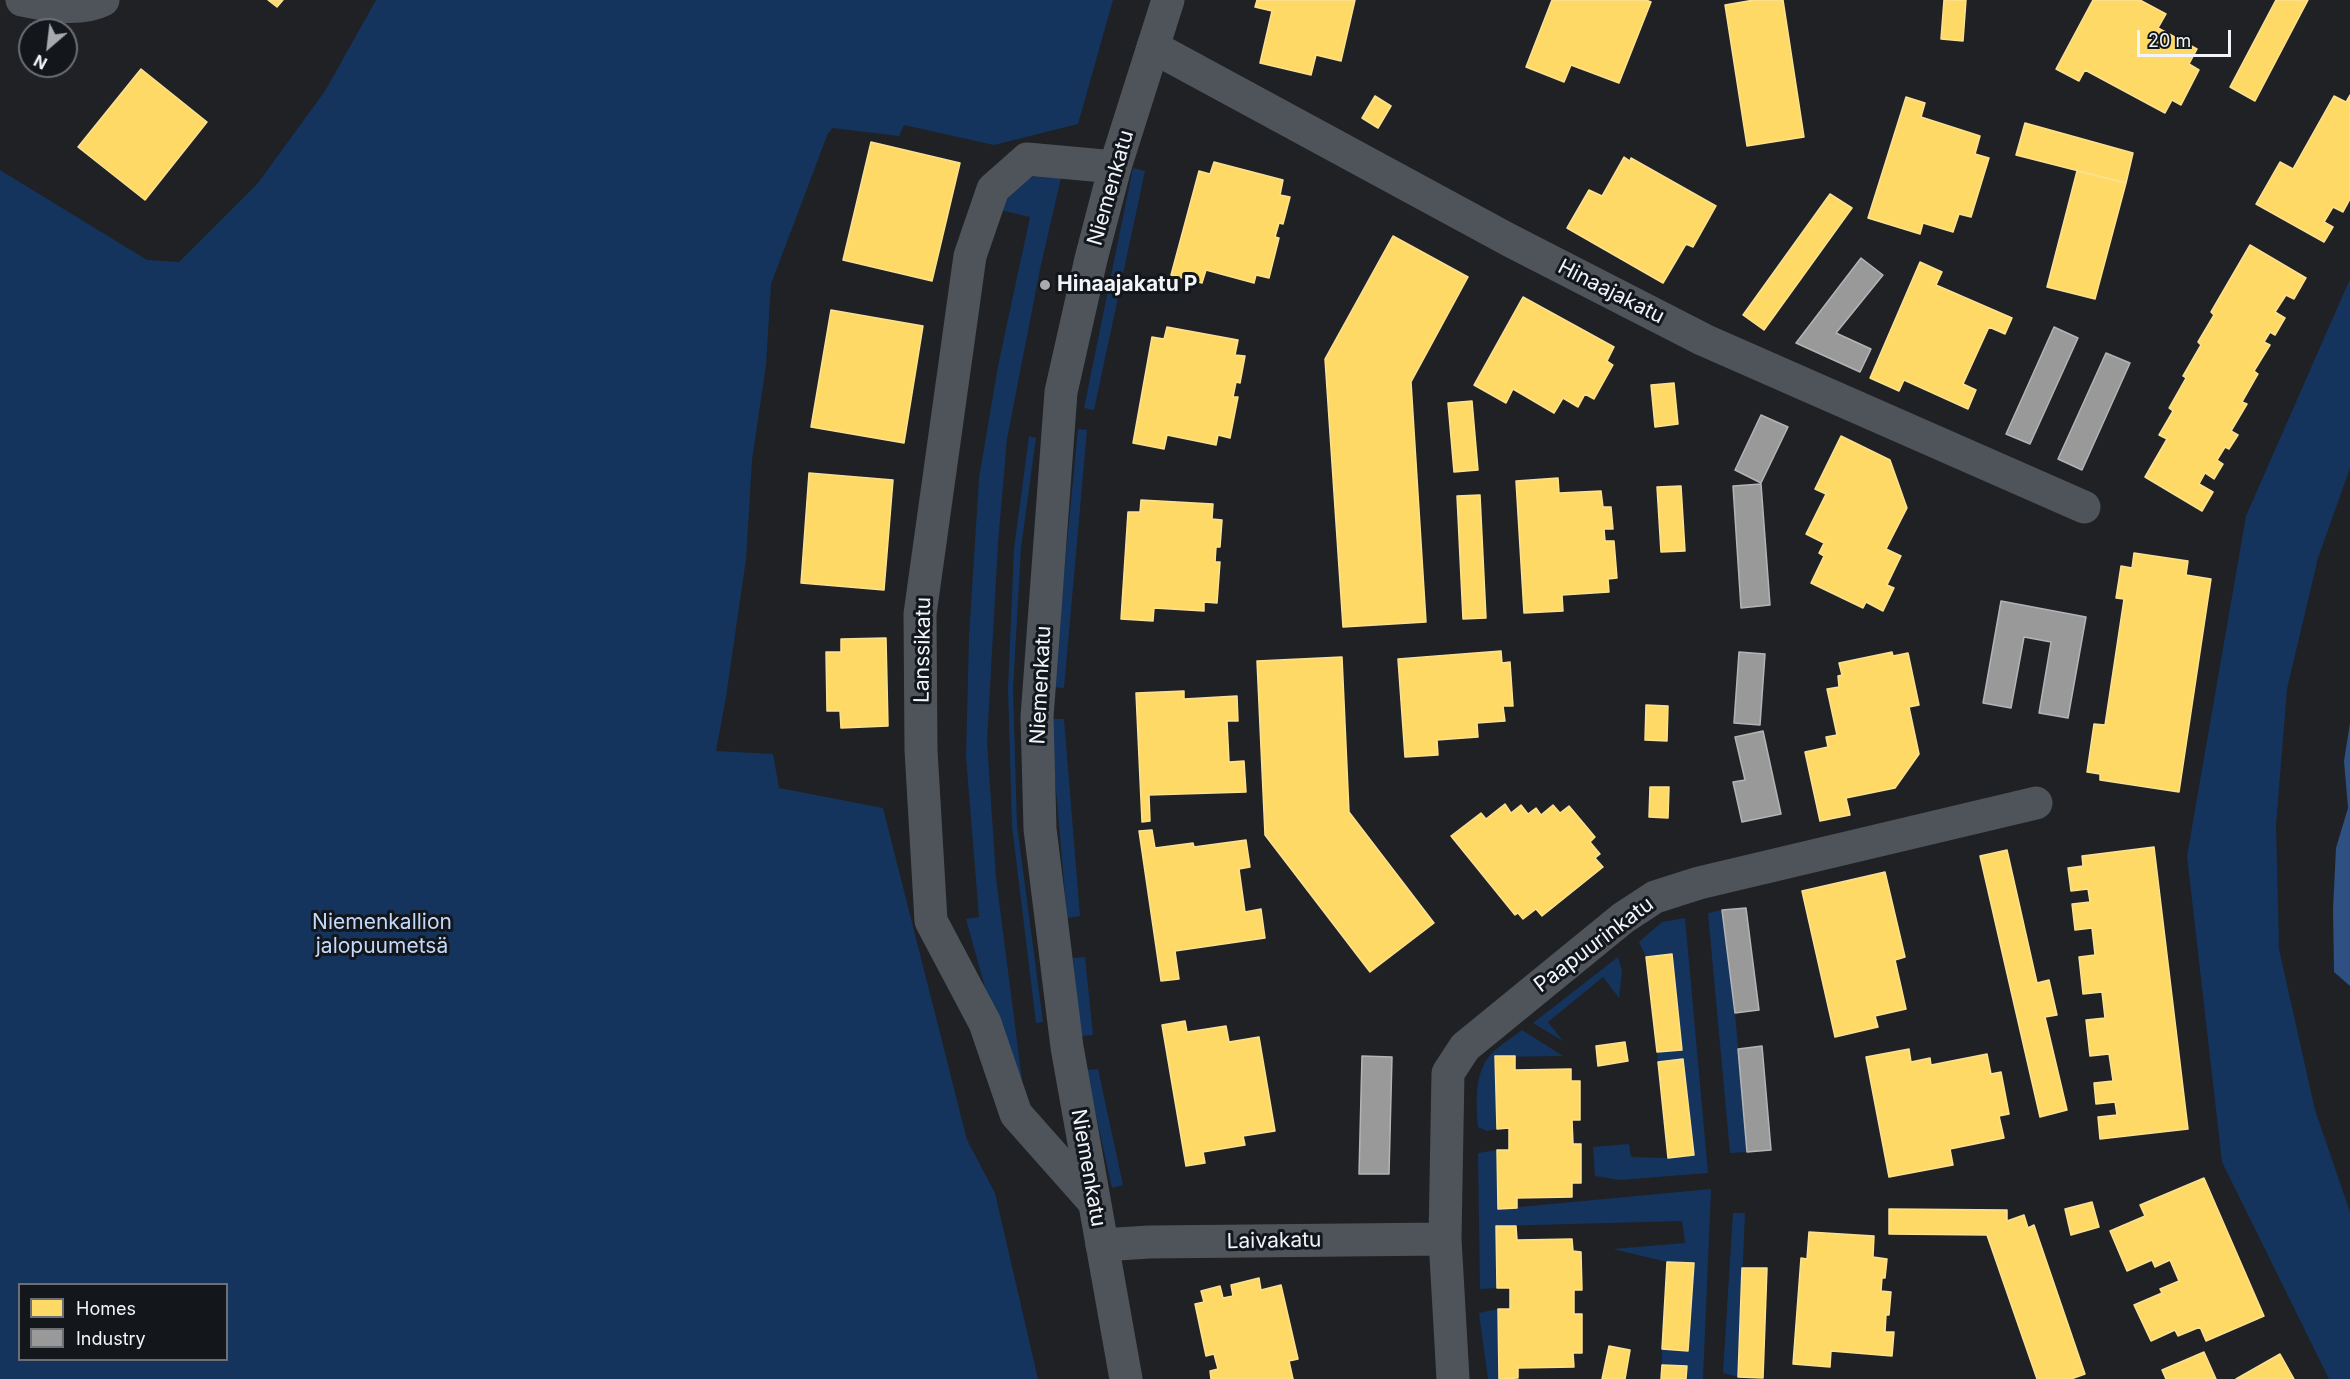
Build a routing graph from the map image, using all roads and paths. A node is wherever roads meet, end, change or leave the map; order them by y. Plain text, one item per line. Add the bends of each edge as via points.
1 (22, 0) edge
2 (103, 0) edge
3 (1168, 0) edge
4 (1153, 47) junction
5 (1115, 167) junction
6 (2084, 507) dead end
7 (2036, 803) dead end
8 (1094, 1202) junction
9 (1445, 1239) junction
10 (1102, 1245) junction
11 (1126, 1379) edge
12 (1453, 1379) edge

1 - 2 street via 51,6 93,5
3 - 4 street, Niemenkatu
4 - 5 street, Niemenkatu
4 - 6 street, Hinaajakatu via 1509,240 1704,340
5 - 8 street, Niemenkatu via 1061,392 1036,717 1041,840 1068,1056
5 - 8 street, Lanssikatu via 1027,159 993,189 970,256 920,615 921,750 931,921 984,1023 1016,1114
7 - 9 street, Paapuurinkatu via 1699,883 1655,897 1623,918 1466,1047 1448,1073
8 - 10 street, Niemenkatu
9 - 10 street, Laivakatu
9 - 12 street, Paapuurinkatu
10 - 11 street, Niemenkatu

